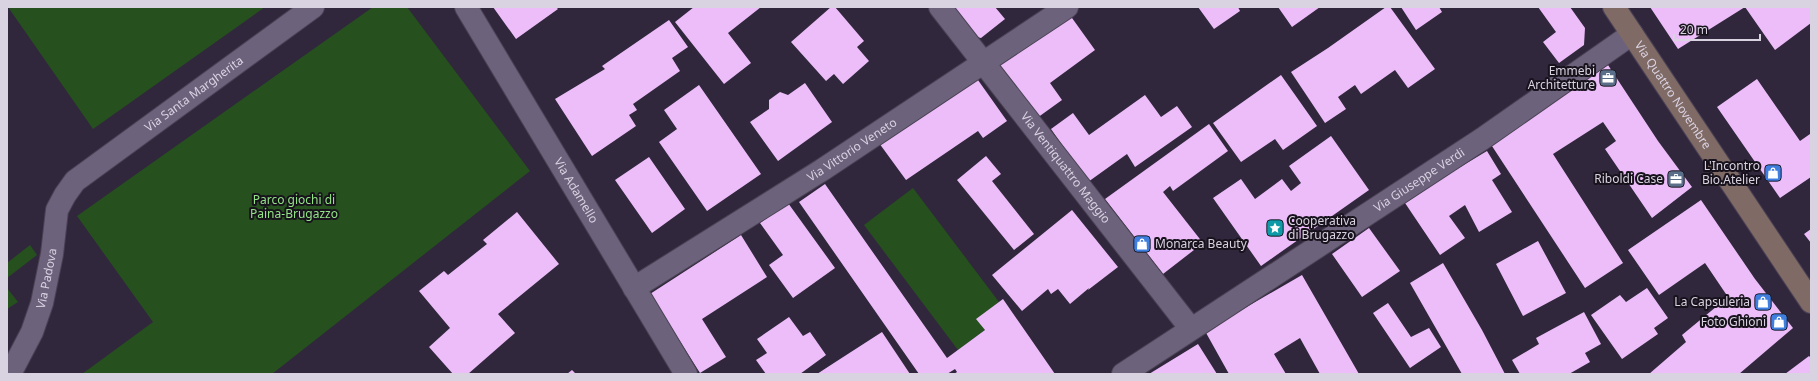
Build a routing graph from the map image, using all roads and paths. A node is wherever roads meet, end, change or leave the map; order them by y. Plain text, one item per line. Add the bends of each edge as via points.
1 (466, 7) edge
2 (940, 7) edge
3 (1068, 7) edge
4 (1614, 7) edge
5 (300, 11) edge
6 (1632, 34) junction
7 (984, 62) junction
8 (75, 181) joint
9 (634, 288) junction
10 (1811, 302) edge
11 (1191, 329) junction
12 (10, 374) edge
13 (686, 374) edge
14 (1123, 374) edge

1 - 9 street, Via Adamello
2 - 7 street, Via Ventiquattro Maggio
3 - 7 street, Via Vittorio Veneto
4 - 6 main road, Via Quattro Novembre
5 - 8 street, Via Santa Margherita
6 - 10 main road, Via Quattro Novembre
6 - 11 street, Via Giuseppe Verdi via 1482,139
7 - 9 street, Via Vittorio Veneto via 822,170
7 - 11 street, Via Ventiquattro Maggio
8 - 12 street, Via Padova via 57,210 52,254 42,303 32,332
9 - 13 street, Via Adamello
11 - 14 street, Via Giuseppe Verdi

